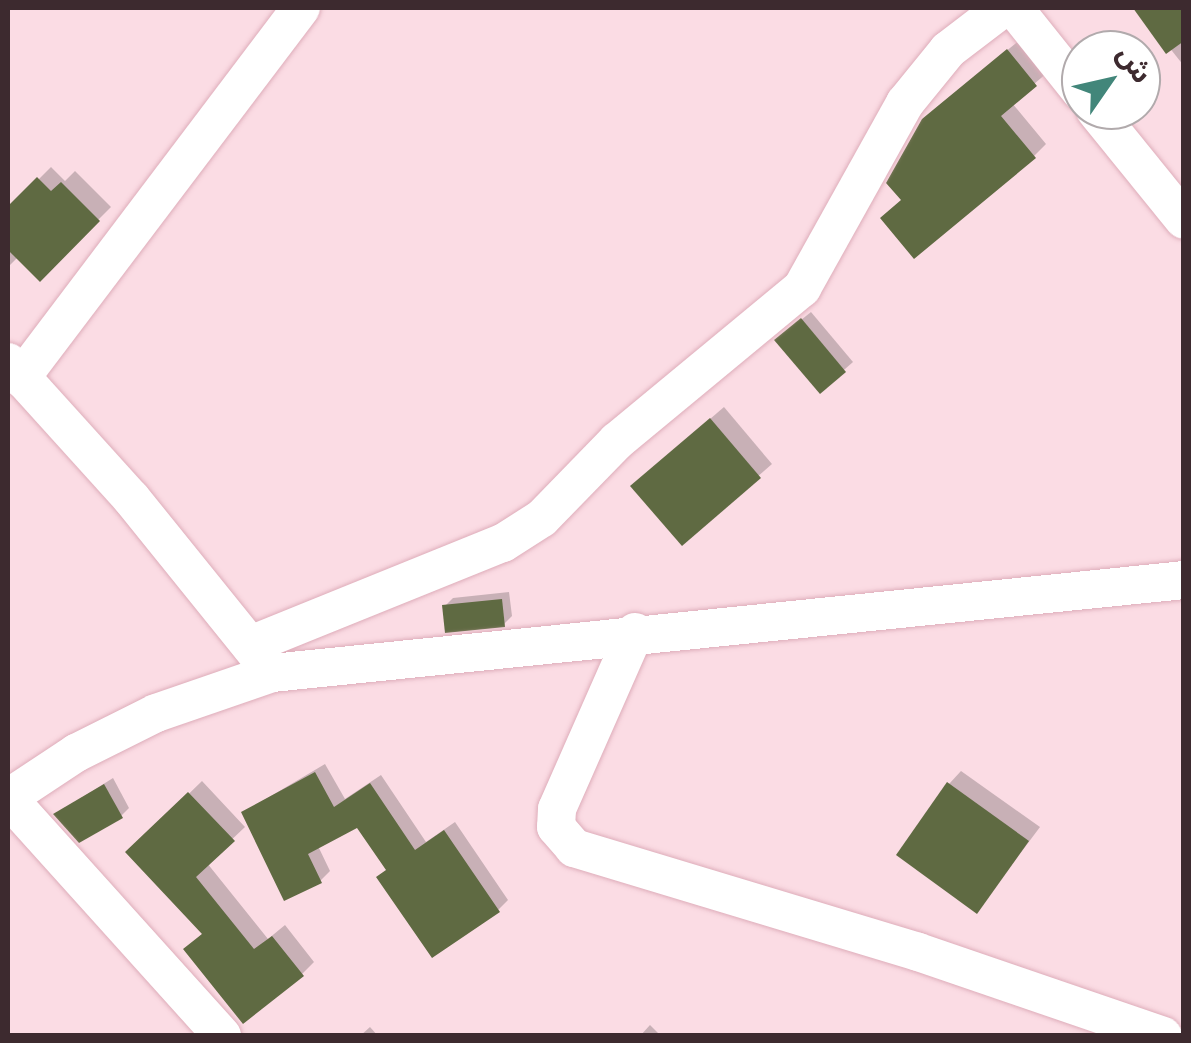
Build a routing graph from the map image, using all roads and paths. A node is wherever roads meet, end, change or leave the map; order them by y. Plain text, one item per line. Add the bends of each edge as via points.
1 (301, 8) edge
2 (1003, 8) edge
3 (1014, 8) edge
4 (1061, 67) edge
5 (1112, 130) edge
6 (1184, 220) edge
7 (14, 370) edge
8 (1184, 580) edge
9 (634, 632) junction
10 (261, 659) junction
11 (8, 798) edge
12 (222, 1036) edge
13 (1163, 1036) edge

1 - 7 street
2 - 10 street via 948,50 906,102 802,288 616,442 542,518
3 - 4 street
5 - 6 street
7 - 10 street via 131,498
8 - 9 street
9 - 10 street
9 - 13 street via 558,809 556,827 574,848 918,952
10 - 11 street via 76,753
11 - 12 street

